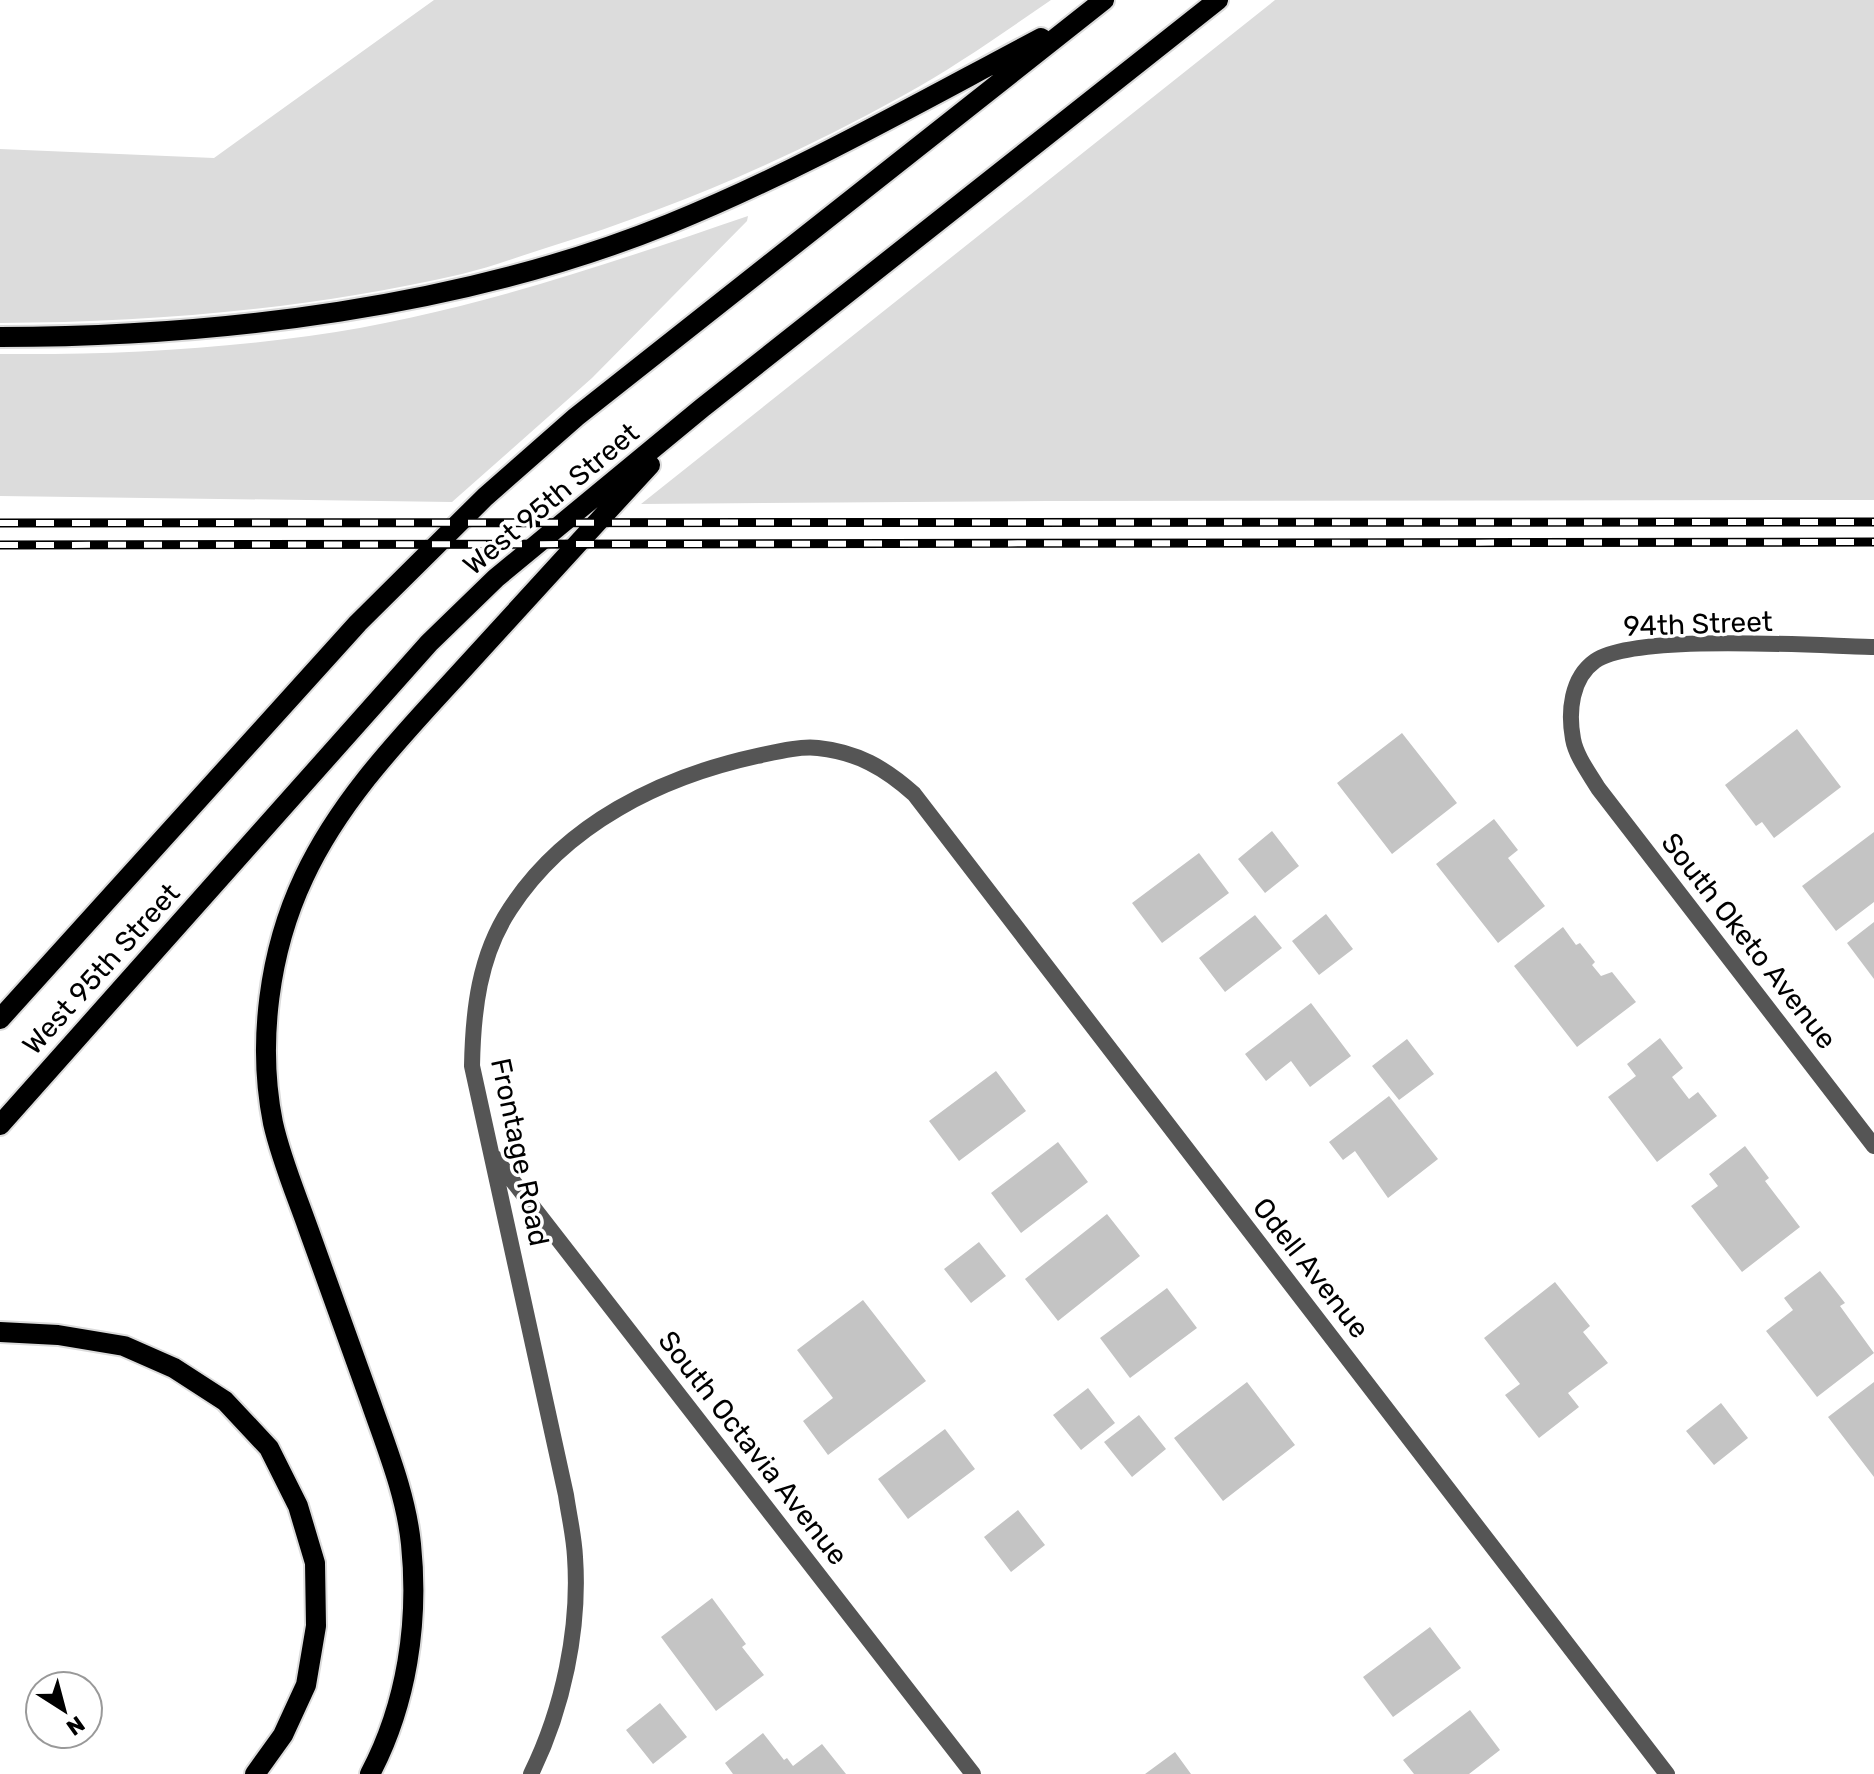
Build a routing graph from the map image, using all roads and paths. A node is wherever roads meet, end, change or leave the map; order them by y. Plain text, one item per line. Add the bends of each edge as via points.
1 (1104, 0) edge
2 (1218, 0) edge
3 (1087, 13) junction
4 (0, 337) edge
5 (702, 408) junction
6 (1874, 647) edge
7 (1585, 767) joint
8 (914, 794) joint
9 (0, 1019) edge
10 (0, 1125) edge
11 (1874, 1146) edge
12 (492, 1153) junction
13 (0, 1332) edge
14 (255, 1774) edge
15 (370, 1774) edge
16 (531, 1774) edge
17 (973, 1774) edge
18 (1667, 1774) edge

1 - 3 main road, West 95th Street
2 - 5 main road, West 95th Street
3 - 4 main road via 774,179 666,225 554,263 331,313 97,337
3 - 9 main road, West 95th Street via 576,417 485,497 358,623
5 - 10 main road, West 95th Street via 496,578 429,643
5 - 15 main road via 380,759 335,821 303,878 283,930 270,992 267,1058 273,1123 400,1484 411,1543 413,1610 407,1666 396,1712
6 - 7 street, 94th Street via 1687,644 1613,652 1580,676 1572,695 1573,740
7 - 11 street, South Oketo Avenue
8 - 12 street, Frontage Road via 889,771 853,755 815,747 712,766 640,796 582,831 509,909 484,962 473,1014 472,1066
8 - 18 street, Odell Avenue
12 - 16 street, Frontage Road via 575,1557 574,1617 563,1684
12 - 17 street, South Octavia Avenue
13 - 14 main road via 124,1346 174,1368 225,1401 269,1448 298,1506 315,1563 316,1626 306,1685 283,1735

